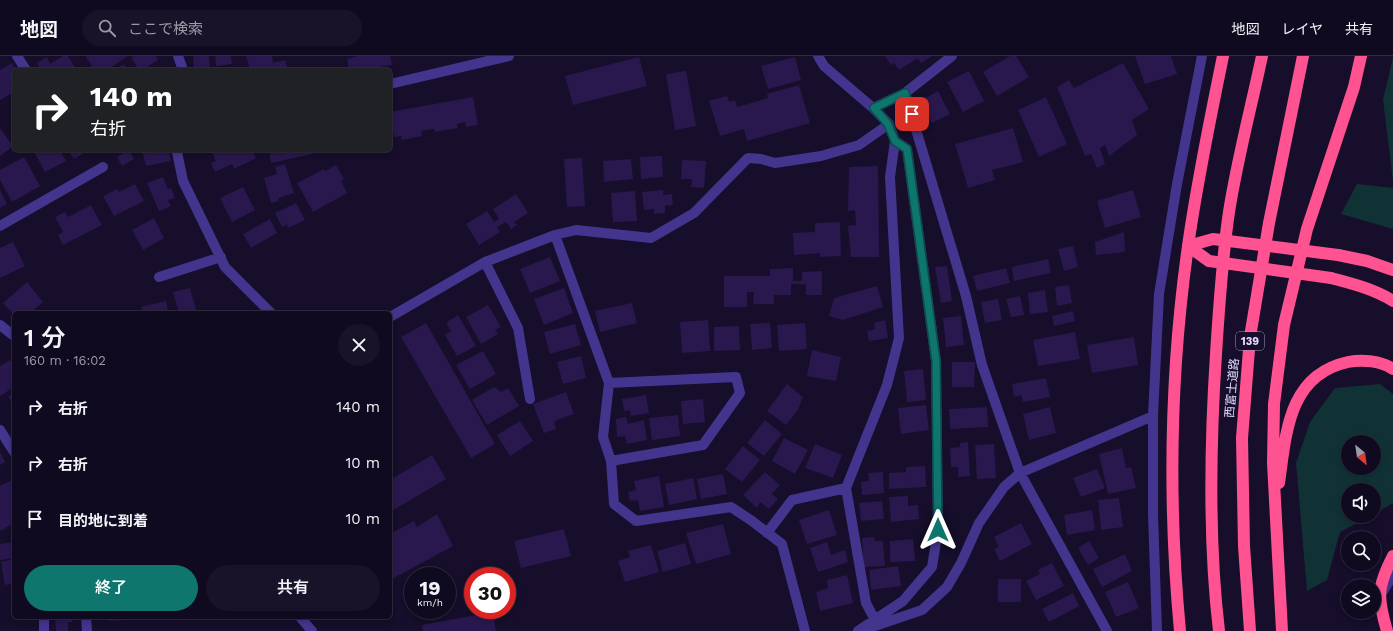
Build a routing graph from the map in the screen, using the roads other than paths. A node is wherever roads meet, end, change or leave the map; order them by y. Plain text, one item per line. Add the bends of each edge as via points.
1 (17, 56) edge
2 (178, 56) edge
3 (509, 56) edge
4 (818, 56) edge
5 (952, 56) edge
6 (1202, 56) edge
7 (1223, 56) edge
8 (1262, 56) edge
9 (1303, 56) edge
10 (1361, 56) edge
11 (25, 68) edge
12 (182, 68) edge
13 (392, 84) edge
14 (905, 93) junction
15 (874, 108) junction
16 (888, 124) junction
17 (895, 141) junction
18 (177, 152) edge
19 (103, 167) dead end
20 (0, 226) edge
21 (555, 235) junction
22 (1188, 246) junction
23 (221, 258) junction
24 (485, 262) junction
25 (1393, 270) edge
26 (158, 277) dead end
27 (1393, 301) edge
28 (269, 311) edge
29 (392, 316) edge
30 (0, 325) edge
31 (12, 334) edge
32 (1393, 369) edge
33 (609, 383) junction
34 (530, 399) dead end
35 (1153, 416) junction
36 (0, 430) edge
37 (12, 449) edge
38 (611, 461) junction
39 (1020, 473) junction
40 (846, 488) junction
41 (1275, 510) junction
42 (767, 533) junction
43 (1393, 556) edge
44 (1393, 569) edge
45 (1393, 575) edge
46 (1381, 582) edge
47 (1381, 591) edge
48 (1381, 593) edge
49 (1381, 612) edge
50 (44, 619) edge
51 (86, 619) edge
52 (302, 619) edge
53 (875, 620) junction
54 (44, 631) edge
55 (87, 631) edge
56 (312, 631) edge
57 (805, 631) edge
58 (860, 631) edge
59 (1107, 631) edge
60 (1157, 631) edge
61 (1180, 631) edge
62 (1219, 631) edge
63 (1250, 631) edge
64 (1282, 631) edge
65 (1387, 631) edge

1 - 11 street
2 - 12 street
3 - 13 street
4 - 15 street via 824,66
5 - 14 street
6 - 35 street via 1159,294
7 - 22 highway
8 - 62 highway, 西富士道路 via 1229,212 1218,318 1211,418 1210,503
9 - 63 highway, 西富士道路 / 139 via 1269,223 1250,337 1242,438 1244,546
10 - 41 highway via 1354,87 1307,229 1284,325 1274,404
14 - 15 street
14 - 39 street via 966,296 982,365
15 - 16 street
16 - 17 street
16 - 21 street via 859,145 821,156 775,163 761,158 748,158 694,213 650,238 576,230
17 - 40 street via 890,177 899,338 887,385
17 - 53 street via 907,149 936,361 938,530 932,567 903,601
18 - 23 street via 183,181
19 - 20 street
21 - 24 street
21 - 33 street
22 - 25 highway, bridge via 1213,239 1338,254
22 - 27 highway, bridge via 1209,261 1331,278 1362,286
22 - 61 highway via 1180,311 1173,410 1172,485
23 - 26 street
23 - 28 street via 225,267
24 - 29 street
24 - 34 street via 518,328
30 - 31 street
32 - 41 highway via 1375,362 1358,360 1323,372 1308,385 1297,401 1289,421
33 - 38 street via 603,437
33 - 38 street via 736,377 740,393 703,445
35 - 39 street
35 - 60 street
36 - 37 street
38 - 42 street via 614,504 636,521 731,507
39 - 58 street via 1004,487 979,523 961,564 947,587 922,610
39 - 59 street
40 - 42 street via 792,500
40 - 53 street via 866,603
41 - 64 highway
42 - 57 street via 782,544
43 - 46 highway
44 - 47 highway
45 - 48 street
49 - 65 highway
50 - 54 street
51 - 55 street
52 - 56 street
53 - 58 street

